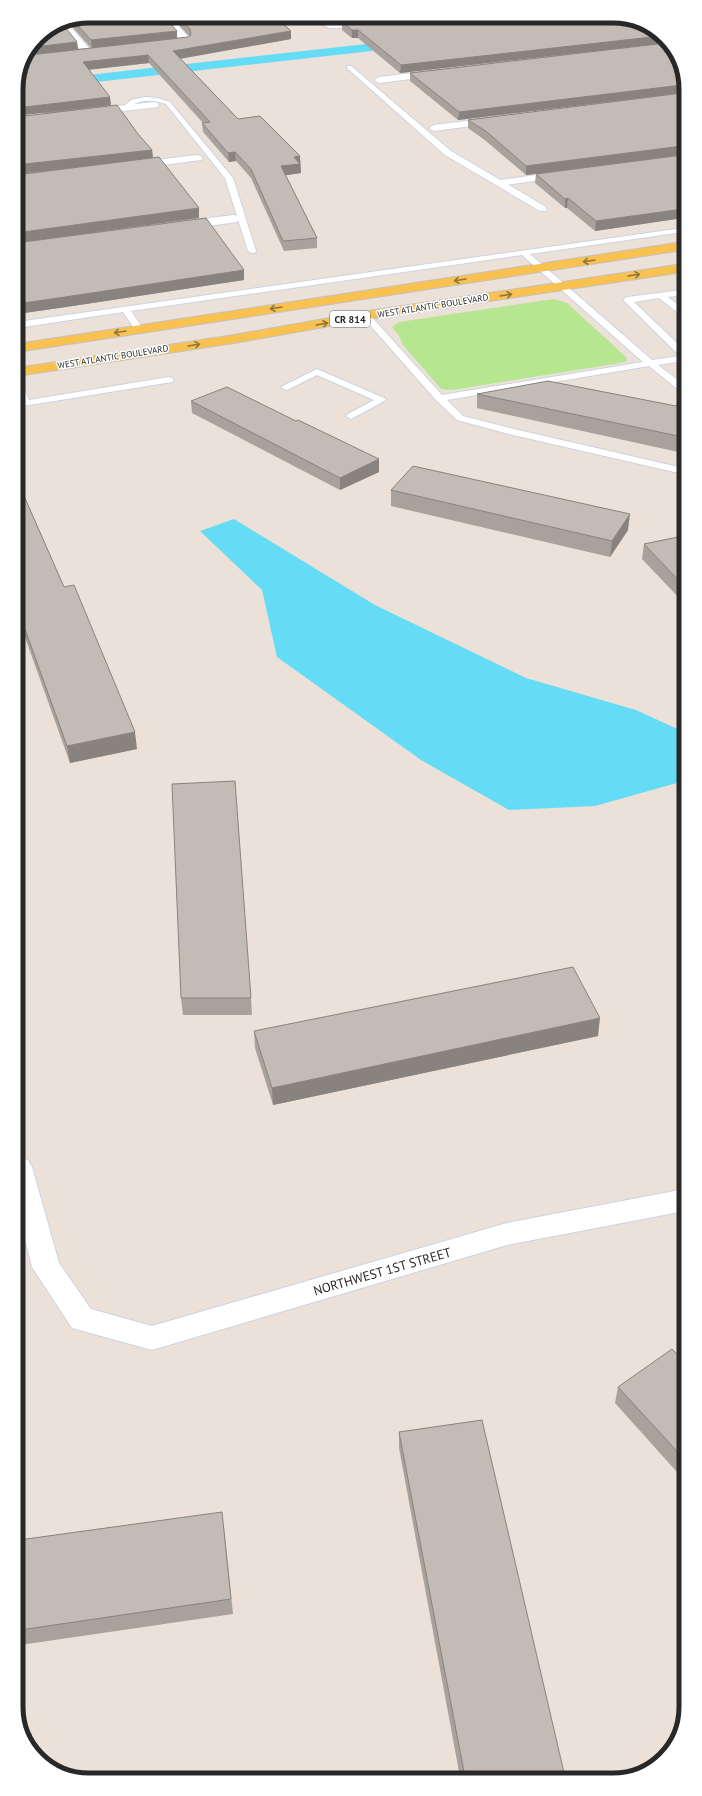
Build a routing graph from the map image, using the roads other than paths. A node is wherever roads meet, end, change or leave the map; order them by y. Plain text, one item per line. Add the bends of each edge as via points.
1 (170, 23) edge
2 (329, 23) edge
3 (380, 23) edge
4 (67, 27) edge
5 (151, 47) edge
6 (73, 55) edge
7 (349, 67) dead end
8 (450, 72) edge
9 (379, 80) joint
10 (366, 82) junction
11 (154, 105) dead end
12 (125, 108) junction
13 (78, 114) edge
14 (512, 118) edge
15 (434, 128) joint
16 (420, 130) junction
17 (210, 155) junction
18 (197, 158) joint
19 (118, 167) edge
20 (576, 173) edge
21 (498, 183) junction
22 (543, 209) dead end
23 (237, 218) junction
24 (164, 228) edge
25 (679, 231) edge
26 (679, 247) edge
27 (252, 251) dead end
28 (524, 253) junction
29 (541, 268) junction
30 (679, 269) edge
31 (562, 286) junction
32 (679, 293) edge
33 (661, 296) junction
34 (126, 310) junction
35 (679, 311) edge
36 (366, 316) dead end
37 (23, 324) edge
38 (139, 329) junction
39 (23, 347) edge
40 (679, 350) edge
41 (679, 359) edge
42 (650, 363) junction
43 (23, 371) edge
44 (169, 380) dead end
45 (679, 386) edge
46 (286, 387) dead end
47 (439, 398) junction
48 (23, 403) edge
49 (351, 416) dead end
50 (679, 470) edge
51 (23, 1185) edge
52 (679, 1201) edge

1 - 5 street via 185,42
2 - 3 street via 340,26
4 - 6 street via 92,53
7 - 10 lane
8 - 9 street
9 - 10 lane
10 - 16 lane
11 - 12 street
12 - 13 street
12 - 17 lane via 130,103 140,100 156,99 168,103
14 - 15 street
15 - 16 lane
16 - 21 lane via 448,153
17 - 18 lane
17 - 23 lane via 229,178
18 - 19 street
20 - 21 street
21 - 22 lane
23 - 24 street
23 - 27 lane
25 - 28 lane
26 -> 29 main road, WEST ATLANTIC BOULEVARD / CR 814
28 - 29 lane
28 - 34 lane
29 - 31 lane
29 -> 38 main road, WEST ATLANTIC BOULEVARD / CR 814
31 -> 30 main road, WEST ATLANTIC BOULEVARD / CR 814
31 - 42 lane
43 -> 31 main road, WEST ATLANTIC BOULEVARD / CR 814
32 - 33 lane
33 - 35 lane
33 - 40 lane via 627,300
34 - 37 lane
34 - 38 lane
36 - 47 lane
38 -> 39 main road, WEST ATLANTIC BOULEVARD / CR 814
41 - 42 lane
42 - 45 lane
42 - 47 lane
44 - 48 lane
46 - 49 lane via 317,372 381,400
47 - 50 lane via 460,418
51 - 52 street, NORTHWEST 1ST STREET via 46,1267 82,1319 152,1338 507,1234

